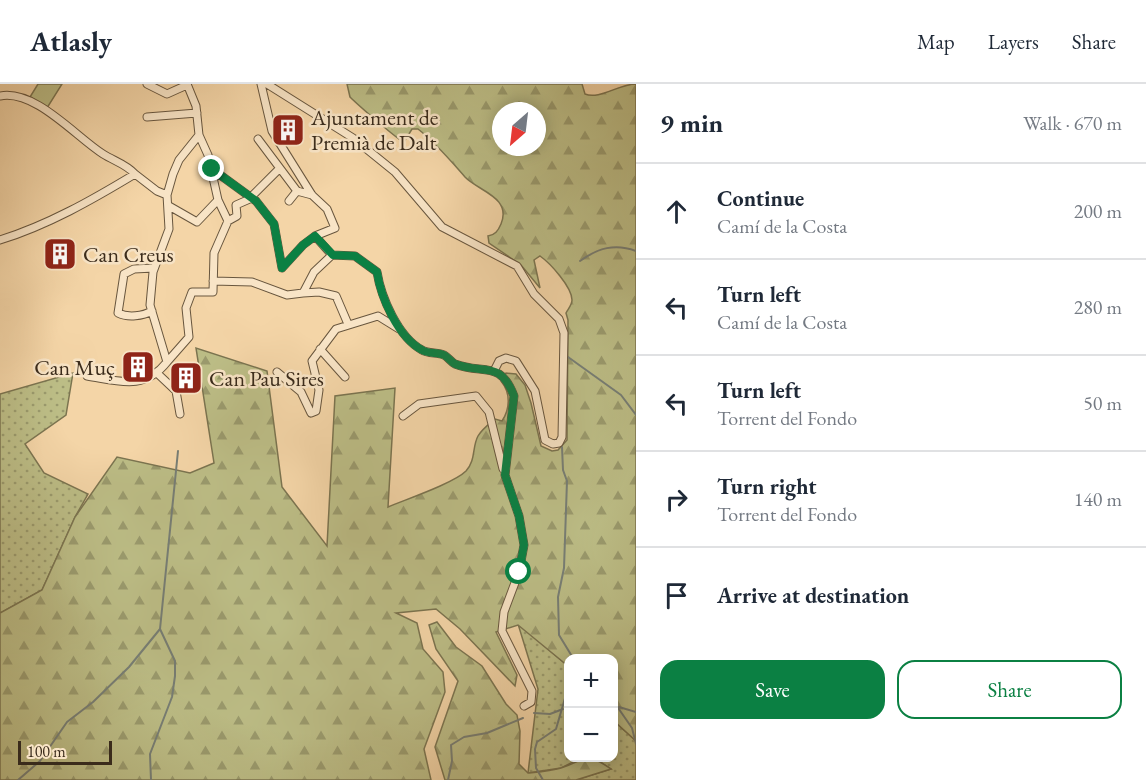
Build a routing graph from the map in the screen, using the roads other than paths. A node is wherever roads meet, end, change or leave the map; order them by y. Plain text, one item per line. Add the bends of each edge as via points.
1 (147, 84) edge
2 (261, 84) edge
3 (267, 84) edge
4 (187, 85) edge
5 (276, 86) edge
6 (0, 96) edge
7 (197, 113) junction
8 (147, 117) dead end
9 (199, 135) junction
10 (258, 138) dead end
11 (212, 169) junction
12 (279, 169) junction
13 (135, 174) junction
14 (297, 191) junction
15 (167, 195) junction
16 (312, 195) junction
17 (251, 197) junction
18 (219, 200) junction
19 (289, 201) dead end
20 (169, 206) junction
21 (228, 221) junction
22 (315, 236) junction
23 (0, 240) edge
24 (333, 255) junction
25 (154, 268) junction
26 (213, 281) junction
27 (303, 293) junction
28 (152, 310) junction
29 (348, 324) junction
30 (407, 335) junction
31 (320, 349) junction
32 (167, 362) junction
33 (495, 369) junction
34 (277, 372) dead end
35 (158, 374) junction
36 (87, 376) dead end
37 (345, 377) dead end
38 (180, 414) dead end
39 (403, 416) dead end
40 (505, 475) junction
41 (524, 706) dead end

1 - 4 street via 167,94
2 - 16 street via 272,131
3 - 5 street
4 - 7 street
5 - 33 street via 395,172 442,227 517,266 534,294 559,319 564,333 559,443 544,440 535,391 526,372 516,361 506,358
6 - 13 street via 29,101 48,111
7 - 8 street
7 - 9 street
9 - 11 street
9 - 15 street via 179,160
10 - 12 street
11 - 17 street
11 - 18 street
12 - 14 street
12 - 17 street
13 - 15 street
13 - 23 street via 89,202
14 - 16 street
14 - 19 street
15 - 20 street
16 - 22 street via 327,209 335,228
17 - 21 street via 236,205 237,216
17 - 22 street via 274,224 282,268
18 - 20 street via 197,222
18 - 21 street
20 - 25 street via 169,229
21 - 26 street via 214,253
22 - 24 street
24 - 27 street via 314,272
24 - 30 street via 355,256 377,272 389,312
25 - 28 street
25 - 28 street via 124,274 118,313 123,316
26 - 27 street via 252,282 287,295
26 - 32 street via 213,292 192,292 186,308 189,337
27 - 29 street via 319,291 336,296
28 - 32 street
29 - 30 street via 351,327 378,316
29 - 31 street via 336,329
30 - 33 street via 422,350 444,355 455,364
31 - 34 street via 312,361 320,398 316,411 311,413 301,392
31 - 37 street
32 - 35 street
33 - 40 street via 510,384 514,396
35 - 36 street via 140,382
35 - 38 street via 176,391
39 - 40 street via 419,404 476,396 489,412
40 - 41 street via 524,545 502,631 532,692 531,702

